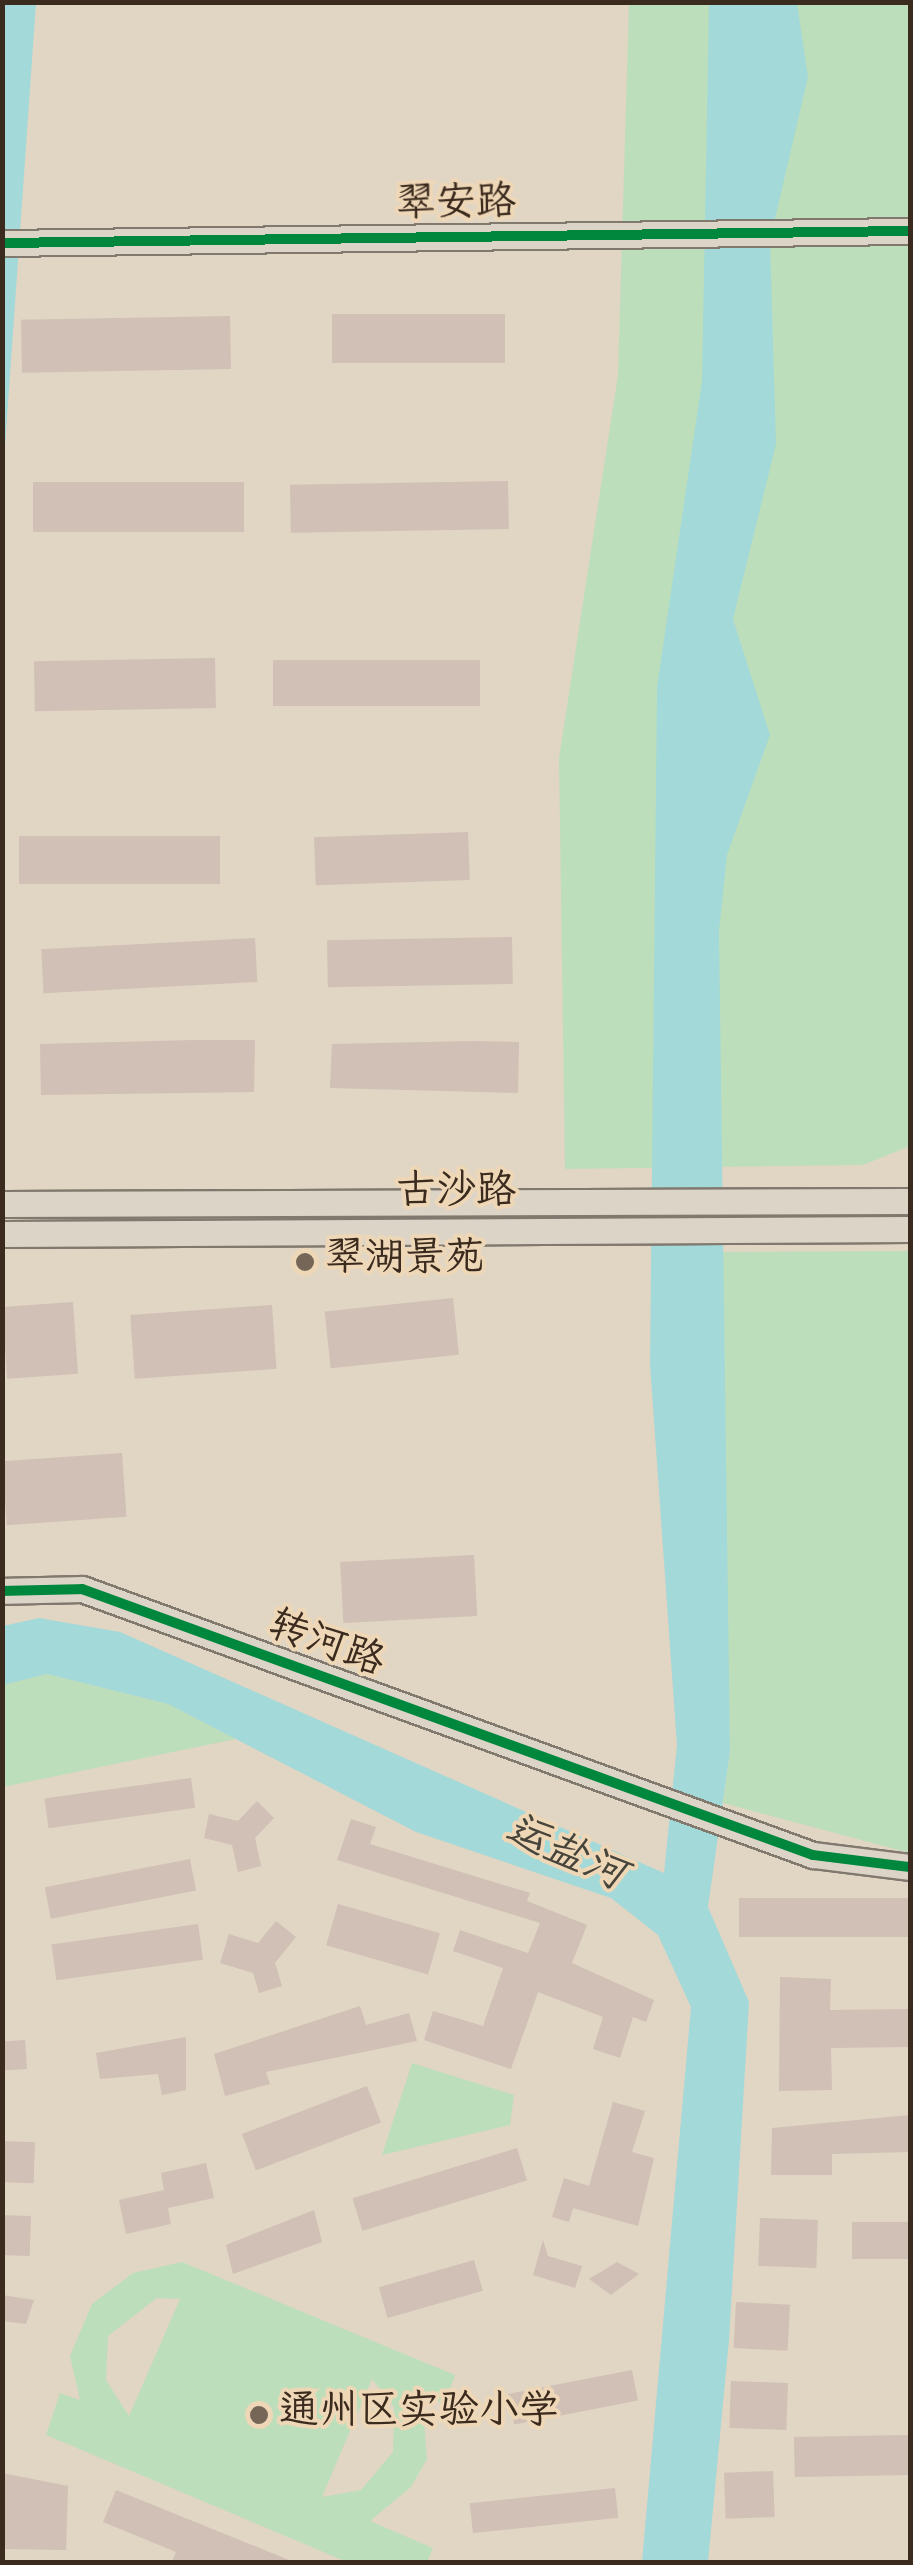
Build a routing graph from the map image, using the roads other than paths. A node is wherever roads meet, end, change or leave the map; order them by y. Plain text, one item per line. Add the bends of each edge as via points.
1 (910, 231) edge
2 (2, 243) edge
3 (910, 1201) edge
4 (2, 1204) edge
5 (910, 1229) edge
6 (2, 1234) edge
7 (2, 1591) edge
8 (910, 1867) edge

1 - 2 street, 翠安路
3 - 4 street, 古沙路
5 - 6 street, 古沙路
7 - 8 street, 转河路 via 82,1589 813,1854

